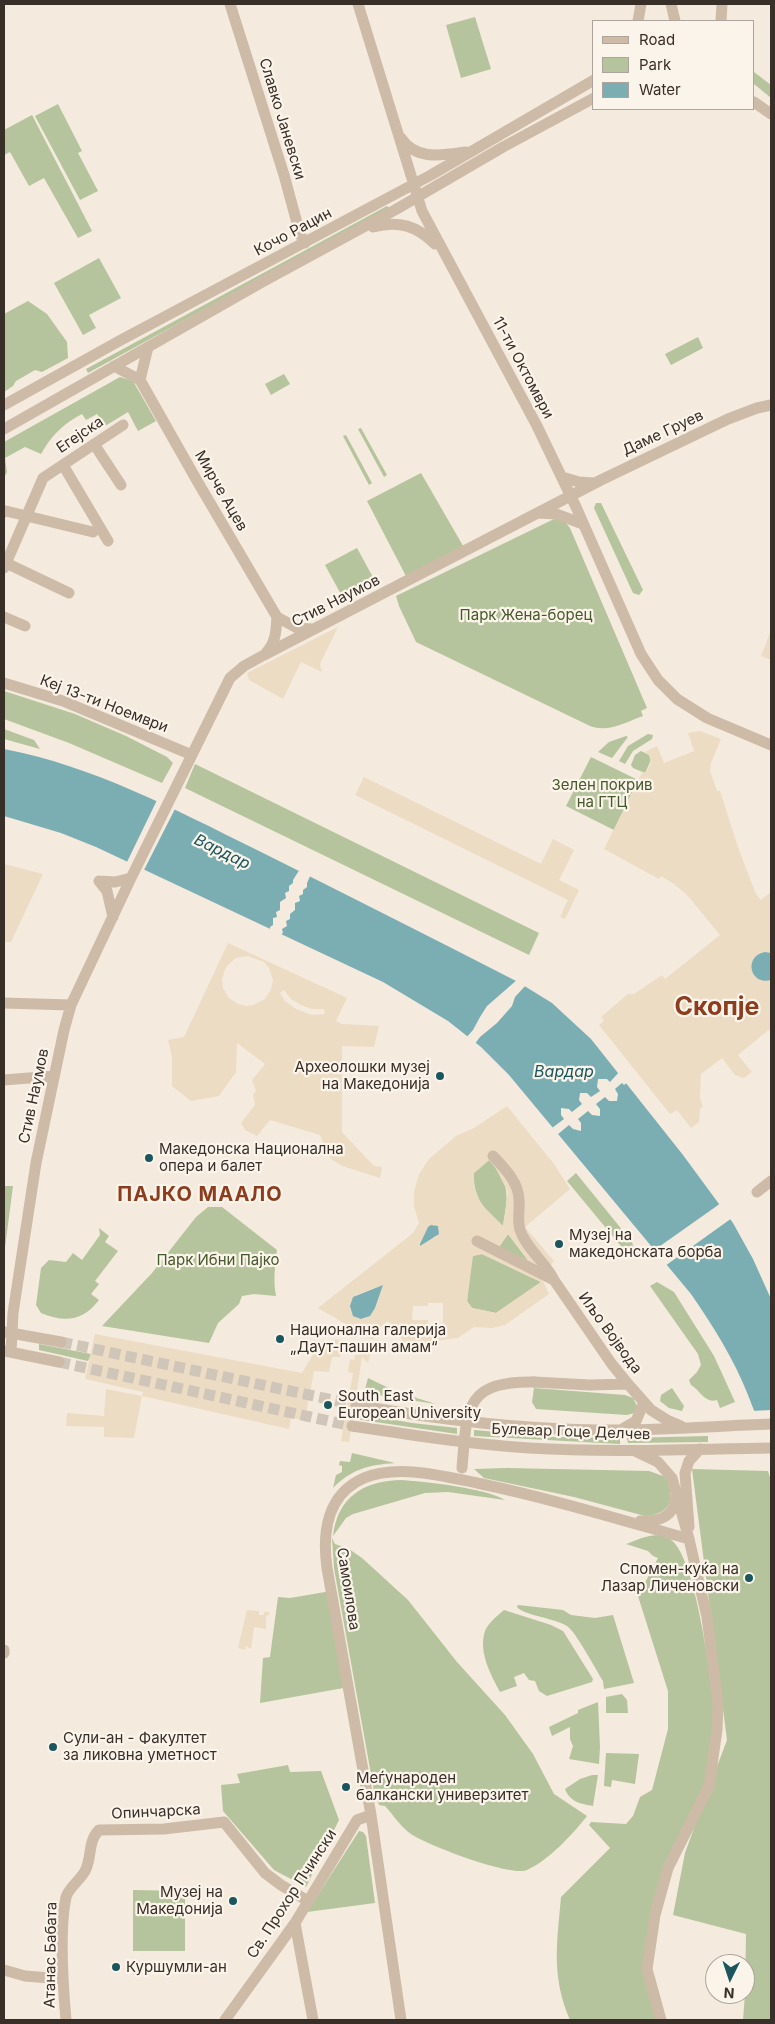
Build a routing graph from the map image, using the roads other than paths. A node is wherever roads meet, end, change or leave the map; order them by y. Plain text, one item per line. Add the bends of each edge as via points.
1 (230, 4) edge
2 (358, 4) edge
3 (671, 4) edge
4 (722, 4) edge
5 (641, 6) edge
6 (638, 20) edge
7 (643, 20) edge
8 (675, 20) edge
9 (722, 20) edge
10 (592, 81) edge
11 (592, 99) edge
12 (755, 103) edge
13 (771, 114) edge
14 (398, 135) junction
15 (472, 151) junction
16 (413, 184) junction
17 (417, 198) junction
18 (359, 230) junction
19 (305, 243) junction
20 (443, 253) junction
21 (148, 347) junction
22 (114, 366) junction
23 (140, 380) junction
24 (4, 405) edge
25 (771, 405) edge
26 (123, 425) dead end
27 (4, 429) edge
28 (94, 444) junction
29 (59, 468) junction
30 (562, 476) junction
31 (594, 483) junction
32 (121, 485) dead end
33 (570, 495) junction
34 (4, 511) edge
35 (536, 514) junction
36 (25, 517) junction
37 (583, 524) junction
38 (93, 532) dead end
39 (108, 541) dead end
40 (5, 566) edge
41 (69, 593) dead end
42 (4, 617) edge
43 (277, 617) junction
44 (25, 626) dead end
45 (315, 628) junction
46 (264, 655) junction
47 (4, 683) edge
48 (771, 745) edge
49 (192, 755) junction
50 (131, 878) junction
51 (113, 917) junction
52 (4, 1004) edge
53 (71, 1005) junction
54 (54, 1076) junction
55 (4, 1080) edge
56 (493, 1156) dead end
57 (771, 1181) edge
58 (757, 1192) dead end
59 (477, 1240) dead end
60 (554, 1280) junction
61 (8, 1332) edge
62 (61, 1342) tunnel mouth
63 (7, 1351) edge
64 (59, 1362) tunnel mouth
65 (628, 1384) junction
66 (644, 1402) junction
67 (356, 1405) tunnel mouth
68 (771, 1424) edge
69 (352, 1426) tunnel mouth
70 (685, 1427) junction
71 (621, 1430) junction
72 (771, 1448) edge
73 (700, 1449) junction
74 (635, 1451) junction
75 (461, 1480) junction
76 (676, 1491) junction
77 (624, 1519) junction
78 (689, 1539) junction
79 (371, 1815) junction
80 (92, 1836) joint
81 (308, 1901) junction
82 (295, 1923) junction
83 (4, 1970) edge
84 (64, 1979) junction
85 (66, 2020) edge
86 (225, 2020) edge
87 (313, 2020) edge
88 (400, 2020) edge
89 (661, 2020) edge

1 - 19 street, Славко Јаневски
2 - 14 street, 11-ти Октомври
3 - 8 street
4 - 9 street
5 - 6 street
5 - 7 street
10 - 15 street, Кочо Рацин
11 - 17 street
12 - 13 street
14 - 15 street via 410,148 422,154
14 - 16 street, 11-ти Октомври
15 - 16 street, Кочо Рацин
16 - 17 street, 11-ти Октомври
16 - 19 street, Кочо Рацин
17 - 18 street, Кочо Рацин
17 - 20 street, 11-ти Октомври
18 - 20 street via 391,223 406,225 421,232
18 - 21 street, Кочо Рацин
19 - 24 street, Кочо Рацин
20 - 30 street, 11-ти Октомври
21 - 22 street, Кочо Рацин
21 - 23 street
22 - 23 street
22 - 27 street, Кочо Рацин
23 - 43 street, Мирче Ацев
25 - 31 street, Даме Груев via 728,419
26 - 28 street, Егејска
28 - 29 street, Егејска
28 - 32 street
29 - 36 street, Егејска via 43,478
29 - 39 street
30 - 31 street
30 - 33 street, 11-ти Октомври
31 - 33 street, Даме Груев
33 - 35 street, Стив Наумов
33 - 37 street, 11-ти Октомври
34 - 36 street
35 - 37 street via 549,512
35 - 45 street, Стив Наумов
36 - 38 street
36 - 40 street, Егејска
37 - 48 street, 11-ти Октомври via 634,640 647,665 670,694 707,718
40 - 41 street
42 - 44 street
43 - 45 street via 297,628
43 - 46 street via 273,643
45 - 46 street, Стив Наумов
46 - 49 street, Стив Наумов via 230,678
47 - 49 street, Кеј 13-ти Ноември via 63,701
49 - 50 street, Стив Наумов
50 - 51 street, Стив Наумов
50 - 51 street via 99,881 107,891
51 - 53 street, Стив Наумов
52 - 53 street
53 - 54 street, Стив Наумов
54 - 55 street
54 - 61 street, Стив Наумов via 36,1162
56 - 60 street, Иљо Војвода via 517,1188 522,1235
57 - 58 street
59 - 60 street, Иљо Војвода
60 - 65 street, Иљо Војвода
61 - 62 street
61 - 63 street, Стив Наумов
63 - 64 street
65 - 66 street, Иљо Војвода
65 - 75 street, bridge via 534,1382 498,1385 485,1390 476,1399 467,1418
66 - 70 street, Иљо Војвода via 667,1420
66 - 71 street via 636,1421
67 - 71 street, Булевар Гоце Делчев via 481,1423
68 - 70 street, Булевар Гоце Делчев
69 - 74 street, Булевар Гоце Делчев via 479,1444
70 - 71 street, Булевар Гоце Делчев
72 - 73 street, Булевар Гоце Делчев
73 - 74 street, Булевар Гоце Делчев
73 - 78 street via 689,1461 685,1472
74 - 76 street via 667,1470
75 - 77 street, Самоилова
75 - 79 street, Самоилова via 397,1472 371,1476 342,1493 328,1515 327,1568
76 - 77 street via 674,1507 666,1516 655,1521
76 - 78 street
77 - 78 street, Самоилова
78 - 89 street via 708,1626 718,1704 717,1730 709,1786 668,1868 655,1915 647,1969
79 - 81 street, Св. Прохор Пчински via 358,1820
79 - 88 street, Самоилова
80 - 81 street, Опинчарска via 99,1830 164,1829 224,1822 264,1873
80 - 84 street, Атанас Бабата via 86,1869 67,1895
81 - 82 street, Св. Прохор Пчински
82 - 86 street, Св. Прохор Пчински
82 - 87 street
83 - 84 street via 25,1976
84 - 85 street, Атанас Бабата

